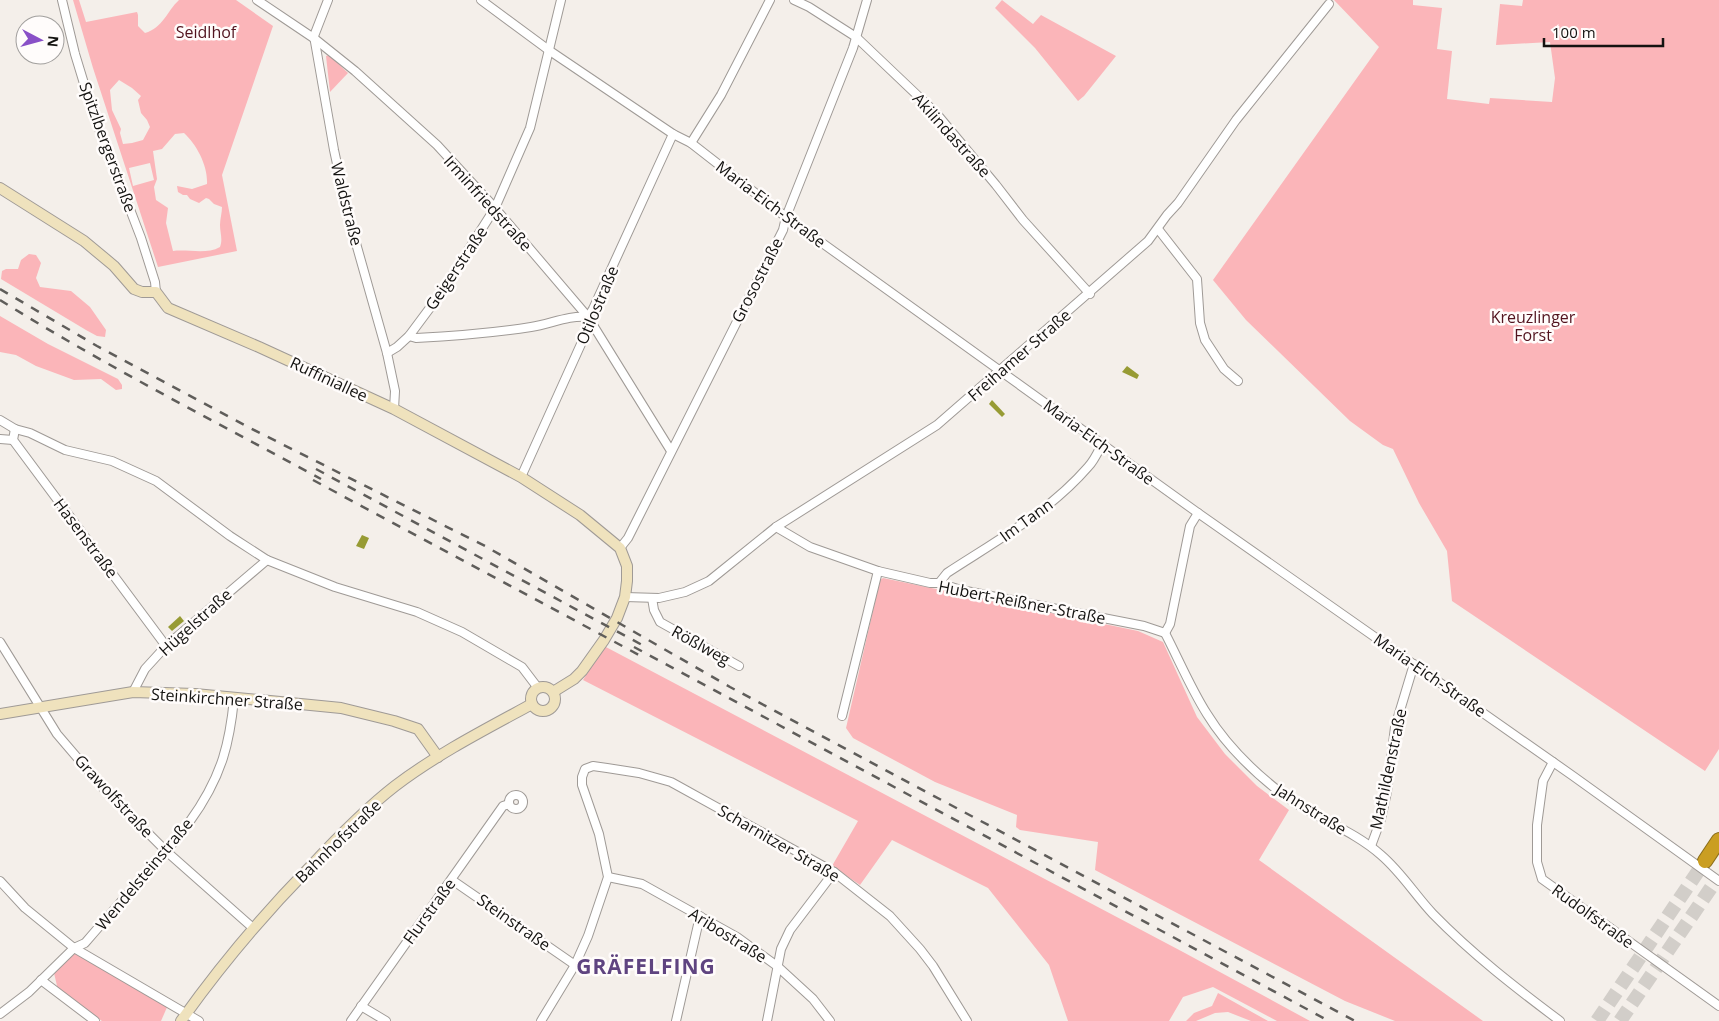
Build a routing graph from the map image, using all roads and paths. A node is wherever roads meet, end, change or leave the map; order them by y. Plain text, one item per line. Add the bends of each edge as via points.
1 (62, 0) edge
2 (257, 0) edge
3 (328, 0) edge
4 (481, 0) edge
5 (561, 0) edge
6 (770, 0) edge
7 (794, 0) edge
8 (867, 0) edge
9 (1329, 4) dead end
10 (856, 36) junction
11 (315, 39) junction
12 (550, 51) junction
13 (673, 134) junction
14 (691, 143) junction
15 (0, 188) edge
16 (495, 208) junction
17 (786, 217) junction
18 (1158, 229) junction
19 (156, 292) junction
20 (1090, 294) junction
21 (588, 317) junction
22 (408, 336) junction
23 (387, 353) junction
24 (1001, 371) junction
25 (1238, 381) dead end
26 (394, 409) junction
27 (0, 420) edge
28 (15, 429) junction
29 (0, 439) edge
30 (13, 440) junction
31 (1102, 444) junction
32 (670, 451) junction
33 (521, 477) junction
34 (1198, 513) junction
35 (776, 527) junction
36 (620, 548) junction
37 (267, 560) junction
38 (878, 571) junction
39 (939, 584) junction
40 (626, 597) junction
41 (652, 598) junction
42 (1166, 633) junction
43 (0, 642) edge
44 (166, 646) junction
45 (1414, 664) junction
46 (739, 666) dead end
47 (538, 688) junction
48 (134, 692) junction
49 (553, 692) junction
50 (234, 699) junction
51 (532, 704) junction
52 (40, 706) junction
53 (0, 714) edge
54 (842, 716) dead end
55 (438, 757) junction
56 (1553, 762) junction
57 (509, 804) dead end
58 (1719, 840) edge
59 (1371, 846) junction
60 (166, 851) junction
61 (1705, 861) tunnel mouth
62 (834, 872) junction
63 (608, 877) junction
64 (452, 880) junction
65 (0, 881) edge
66 (1719, 881) edge
67 (700, 916) junction
68 (253, 928) junction
69 (74, 948) junction
70 (575, 965) junction
71 (777, 966) junction
72 (41, 980) junction
73 (361, 1006) junction
74 (1719, 1006) edge
75 (0, 1014) edge
76 (184, 1017) edge
77 (95, 1021) edge
78 (199, 1021) edge
79 (351, 1021) edge
80 (386, 1021) edge
81 (541, 1021) edge
82 (676, 1021) edge
83 (767, 1021) edge
84 (830, 1021) edge
85 (967, 1021) edge
86 (1560, 1021) edge

1 - 19 street, Spitzlbergerstraße via 93,113 142,238
2 - 11 street, Irminfriedstraße
3 - 11 street, Waldstraße
4 - 12 street, Maria-Eich-Straße
5 - 12 street, Geigerstraße
6 - 14 street via 721,95
7 - 10 street, Akilindastraße
8 - 10 street, Grosostraße
9 - 18 street, Freihamer Straße via 1236,120
10 - 17 street, Grosostraße
10 - 20 street, Akilindastraße via 936,113 1023,220
11 - 16 street, Irminfriedstraße via 436,145
11 - 23 street, Waldstraße via 346,206
12 - 13 street, Maria-Eich-Straße
12 - 16 street, Geigerstraße via 530,128
13 - 14 street, Maria-Eich-Straße
13 - 21 street, Otilostraße
14 - 17 street, Maria-Eich-Straße
15 - 19 street via 84,242 114,266 134,289
16 - 21 street, Irminfriedstraße
16 - 22 street, Geigerstraße via 441,293
17 - 24 street, Maria-Eich-Straße
17 - 32 street, Grosostraße via 783,230
18 - 20 street, Freihamer Straße
18 - 25 street via 1197,278 1200,323 1205,340 1224,369
19 - 26 street, Ruffiniallee via 168,308
20 - 24 street, Freihamer Straße
21 - 22 street via 576,316 534,327 475,335
21 - 32 street, Irminfriedstraße
21 - 33 street, Otilostraße via 586,333
22 - 23 street, Geigerstraße
23 - 26 street, Waldstraße via 395,390
24 - 31 street, Maria-Eich-Straße
24 - 35 street, Freihamer Straße via 937,425
26 - 33 street, Ruffiniallee
27 - 28 street
28 - 30 street
28 - 37 street via 65,450 112,461 156,481
29 - 30 street
30 - 44 street, Hasenstraße
31 - 34 street, Maria-Eich-Straße
31 - 39 street, Im Tann via 1089,466 1054,499 1020,526 947,573
32 - 36 street, Grosostraße via 628,538
33 - 36 street, Ruffiniallee via 580,515
34 - 42 street via 1190,526
34 - 45 street, Maria-Eich-Straße
35 - 38 street, Hubert-Reißner-Straße via 810,547
35 - 41 street, Freihamer Straße via 709,581
36 - 40 street via 627,566
37 - 44 street, Hügelstraße
37 - 47 street via 335,587 417,612 462,632 522,667
38 - 39 street, Hubert-Reißner-Straße
38 - 54 street
39 - 42 street, Hubert-Reißner-Straße
40 - 41 street, Freihamer Straße
40 - 49 street via 604,640 582,671
41 - 46 street, Rößlweg via 660,622
42 - 59 street, Jahnstraße via 1207,714 1250,766 1284,796
43 - 52 street, Grawolfstraße
44 - 48 street, Hügelstraße via 145,669
45 - 56 street, Maria-Eich-Straße
45 - 59 street, Mathildenstraße via 1394,727 1387,792
47 - 49 street via 546,687
47 - 51 street via 531,696
48 - 50 street, Steinkirchner Straße
48 - 52 street, Steinkirchner Straße
49 - 51 street via 554,704 548,709 539,710
50 - 55 street, Steinkirchner Straße via 341,708 394,721 418,729
50 - 60 street, Wendelsteinstraße via 223,759 212,784
51 - 55 street, Bahnhofstraße
52 - 53 street, Steinkirchner Straße
52 - 60 street, Grawolfstraße via 56,734 104,789
55 - 68 street, Bahnhofstraße via 371,806
56 - 66 street, Maria-Eich-Straße
56 - 74 street, Rudolfstraße via 1543,781 1537,825 1537,862 1542,879
57 - 64 street, Flurstraße via 504,806
58 - 61 highway
59 - 86 street, Jahnstraße via 1397,869 1432,913 1463,943
60 - 68 street, Grawolfstraße
60 - 69 street, Wendelsteinstraße via 85,942
62 - 63 street, Scharnitzer Straße via 671,782 593,766 585,770 582,784 599,834
62 - 71 street via 790,930
62 - 85 street, Scharnitzer Straße via 890,916 920,949
63 - 67 street, Aribostraße via 642,884
63 - 70 street
64 - 70 street, Steinstraße
64 - 73 street, Flurstraße
65 - 69 street via 24,908
67 - 71 street, Aribostraße
67 - 82 street
68 - 76 street, Bahnhofstraße
69 - 72 street, Wendelsteinstraße
69 - 76 street
70 - 81 street
71 - 83 street
71 - 84 street, Aribostraße via 813,999
72 - 75 street, Wendelsteinstraße
72 - 77 street
73 - 79 street, Flurstraße
73 - 80 street
76 - 78 street

